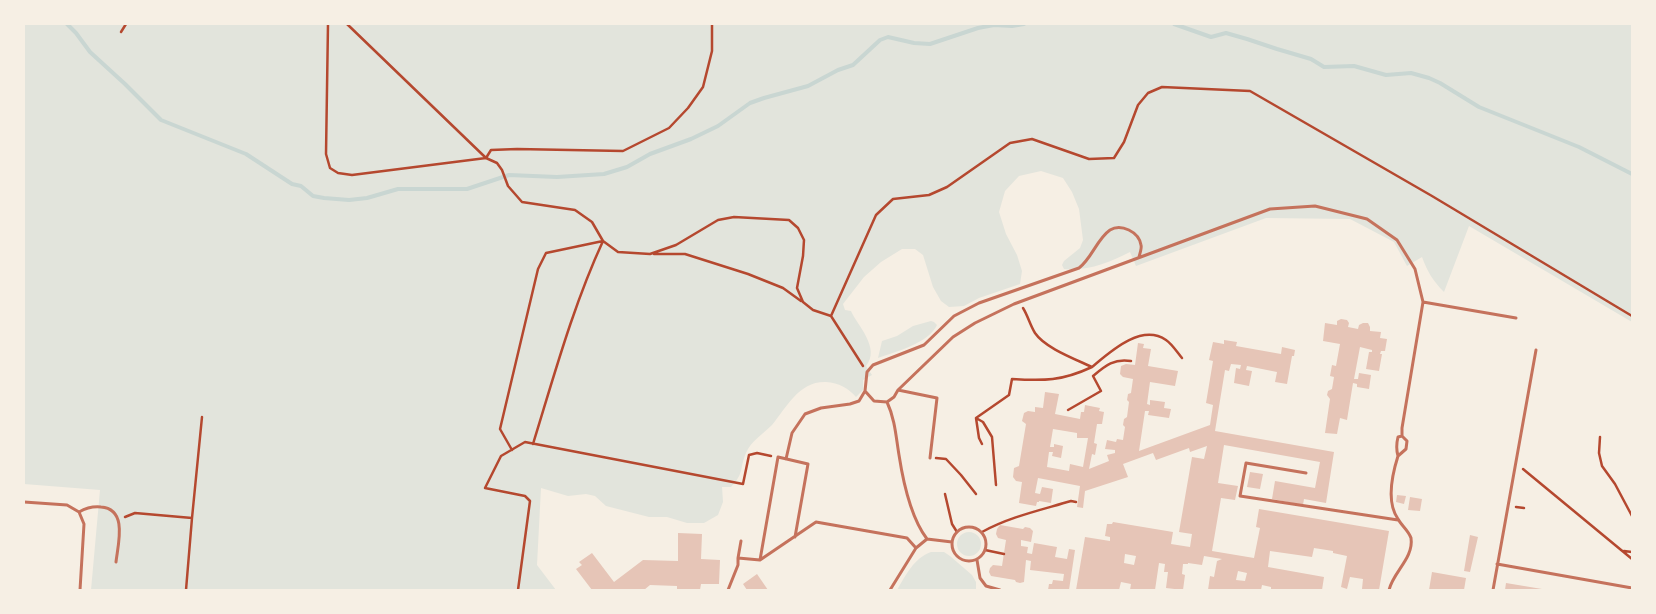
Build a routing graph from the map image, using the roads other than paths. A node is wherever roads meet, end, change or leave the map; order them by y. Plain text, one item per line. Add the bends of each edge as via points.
1 (1139, 257) junction
2 (1423, 302) junction
3 (1516, 318) dead end
4 (1536, 350) dead end
5 (898, 390) junction
6 (865, 391) junction
7 (887, 402) junction
8 (1402, 436) junction
9 (1398, 456) junction
10 (930, 458) road end
11 (786, 459) junction
12 (1306, 473) dead end
13 (24, 502) edge
14 (79, 512) junction
15 (1398, 520) junction
16 (795, 537) junction
17 (927, 539) junction
18 (740, 541) dead end
19 (952, 542) junction
20 (916, 548) junction
21 (738, 558) junction
22 (760, 560) junction
23 (977, 560) junction
24 (116, 562) dead end
25 (1498, 564) junction
26 (1632, 588) edge
27 (80, 590) edge
28 (728, 590) edge
29 (890, 590) edge
30 (1000, 590) edge
31 (1389, 590) edge
32 (1493, 590) edge

1 - 2 lane via 1270,209 1315,206 1366,219 1397,240 1415,269
1 - 5 lane via 1020,301 974,323 953,337
1 - 6 lane via 1142,246 1129,229 1111,230 1080,268 979,302 954,316 924,344 873,365 867,372
2 - 3 lane
2 - 8 lane
4 - 25 lane
5 - 7 lane
5 - 10 lane via 937,398
6 - 7 lane via 874,401
6 - 11 lane via 859,401 805,414 792,434
7 - 17 lane via 893,413 902,475 919,528
8 - 9 lane via 1397,440
8 - 9 lane via 1407,440 1406,449
9 - 15 lane via 1391,504
11 - 16 lane via 808,464
11 - 22 lane via 778,457
12 - 15 lane via 1246,463 1240,496
13 - 14 lane via 67,505
14 - 24 lane via 91,507 105,507 117,514
14 - 27 lane via 84,524
15 - 31 lane via 1410,535 1411,542 1406,560
16 - 20 lane via 816,522 907,538
16 - 22 lane
17 - 19 lane
17 - 20 lane
18 - 21 lane
19 - 23 lane via 954,552 961,560
19 - 23 lane via 961,528 972,527 982,532 985,550
20 - 29 lane
21 - 22 lane
21 - 28 lane
23 - 30 lane via 980,578 986,586
25 - 26 lane
25 - 32 lane

